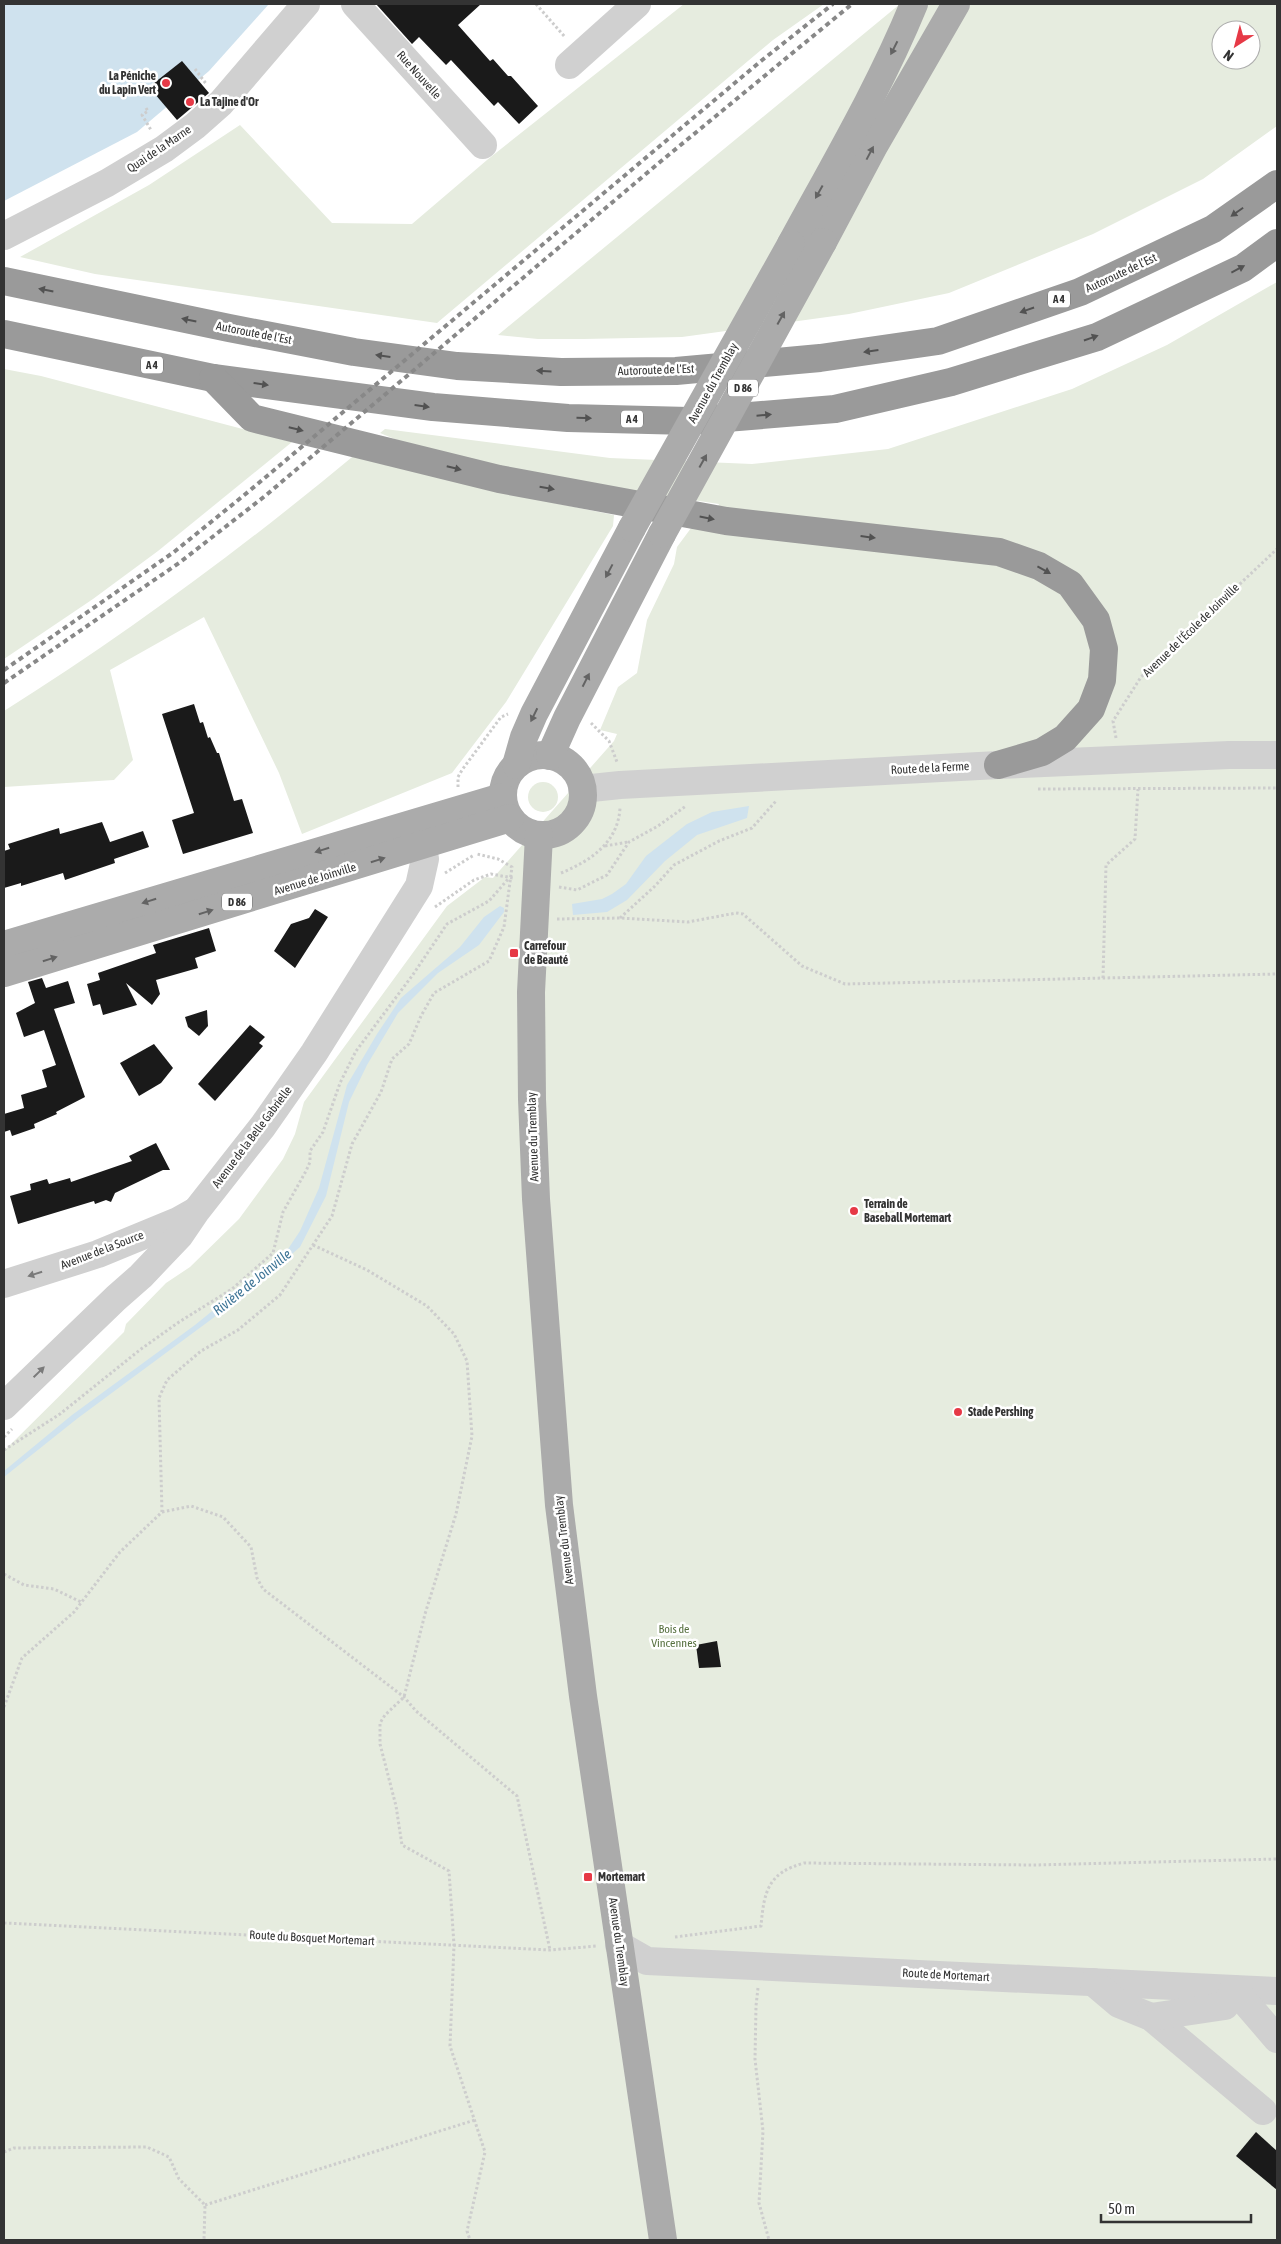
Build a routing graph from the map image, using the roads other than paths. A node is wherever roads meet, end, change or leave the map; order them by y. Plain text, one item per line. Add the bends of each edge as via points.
1 (306, 4) edge
2 (355, 4) edge
3 (637, 4) edge
4 (914, 4) edge
5 (952, 10) edge
6 (575, 60) road end
7 (483, 145) dead end
8 (1277, 184) edge
9 (4, 236) edge
10 (1277, 243) edge
11 (4, 282) edge
12 (12, 336) edge
13 (213, 378) junction
14 (1277, 755) edge
15 (550, 756) junction
16 (516, 765) junction
17 (998, 765) junction
18 (582, 789) junction
19 (506, 808) junction
20 (421, 833) junction
21 (539, 835) junction
22 (4, 945) edge
23 (4, 973) edge
24 (197, 1210) junction
25 (98, 1254) junction
26 (4, 1284) edge
27 (116, 1298) junction
28 (4, 1406) edge
29 (620, 1944) junction
30 (1093, 1982) junction
31 (1234, 1988) junction
32 (1277, 1992) edge
33 (1151, 2017) junction
34 (1277, 2039) edge
35 (1272, 2118) edge
36 (664, 2240) edge

1 - 9 street, Quai de la Marne via 221,103 187,132 107,183
2 - 7 street, Rue Nouvelle
3 - 6 street
4 -> 16 main road, Avenue du Tremblay / D 86, bridge via 862,113 632,528 534,714
15 -> 5 main road, D 86, bridge via 662,534
8 -> 11 highway, Autoroute de l’Est / A 4 via 1213,229 1080,292 938,341 810,359 676,371 561,372 457,366 345,350
13 -> 10 highway, A 4 via 433,407 568,418 689,421 835,408 951,382 1097,337 1243,268
12 - 13 highway, A 4
13 -> 17 highway via 252,418 499,479 726,521 999,552 1039,566 1070,584 1096,620 1104,649 1102,680 1091,709 1065,738 1042,752
14 - 17 street, Route de la Ferme
15 - 16 main road via 532,757
15 - 18 main road via 575,771
16 - 19 main road via 504,785
17 - 18 street, Route de la Ferme
18 - 21 main road via 579,813 572,822 562,830
19 - 20 main road, Avenue de Joinville / D 86
19 - 21 main road via 528,832
20 -> 22 main road, Avenue de Joinville / D 86
23 -> 20 main road, Avenue de Joinville / D 86
20 - 24 street, Avenue de la Belle Gabrielle via 425,858 419,886 314,1052
21 - 29 main road, Avenue du Tremblay via 531,992 536,1199 559,1505 583,1696
24 - 25 street, Avenue de la Source
24 - 27 street, Avenue de la Belle Gabrielle via 180,1235
25 -> 26 street, Avenue de la Source
25 - 27 street via 119,1252 126,1254 134,1263
28 -> 27 street, Avenue de la Belle Gabrielle
29 - 30 street, Route de Mortemart via 648,1961
29 - 36 main road, Avenue du Tremblay
30 - 31 street, Route de Mortemart
30 - 33 street via 1119,2004
31 - 32 street, Route de Mortemart
31 - 33 street via 1224,2006
31 - 34 street
33 - 35 street

